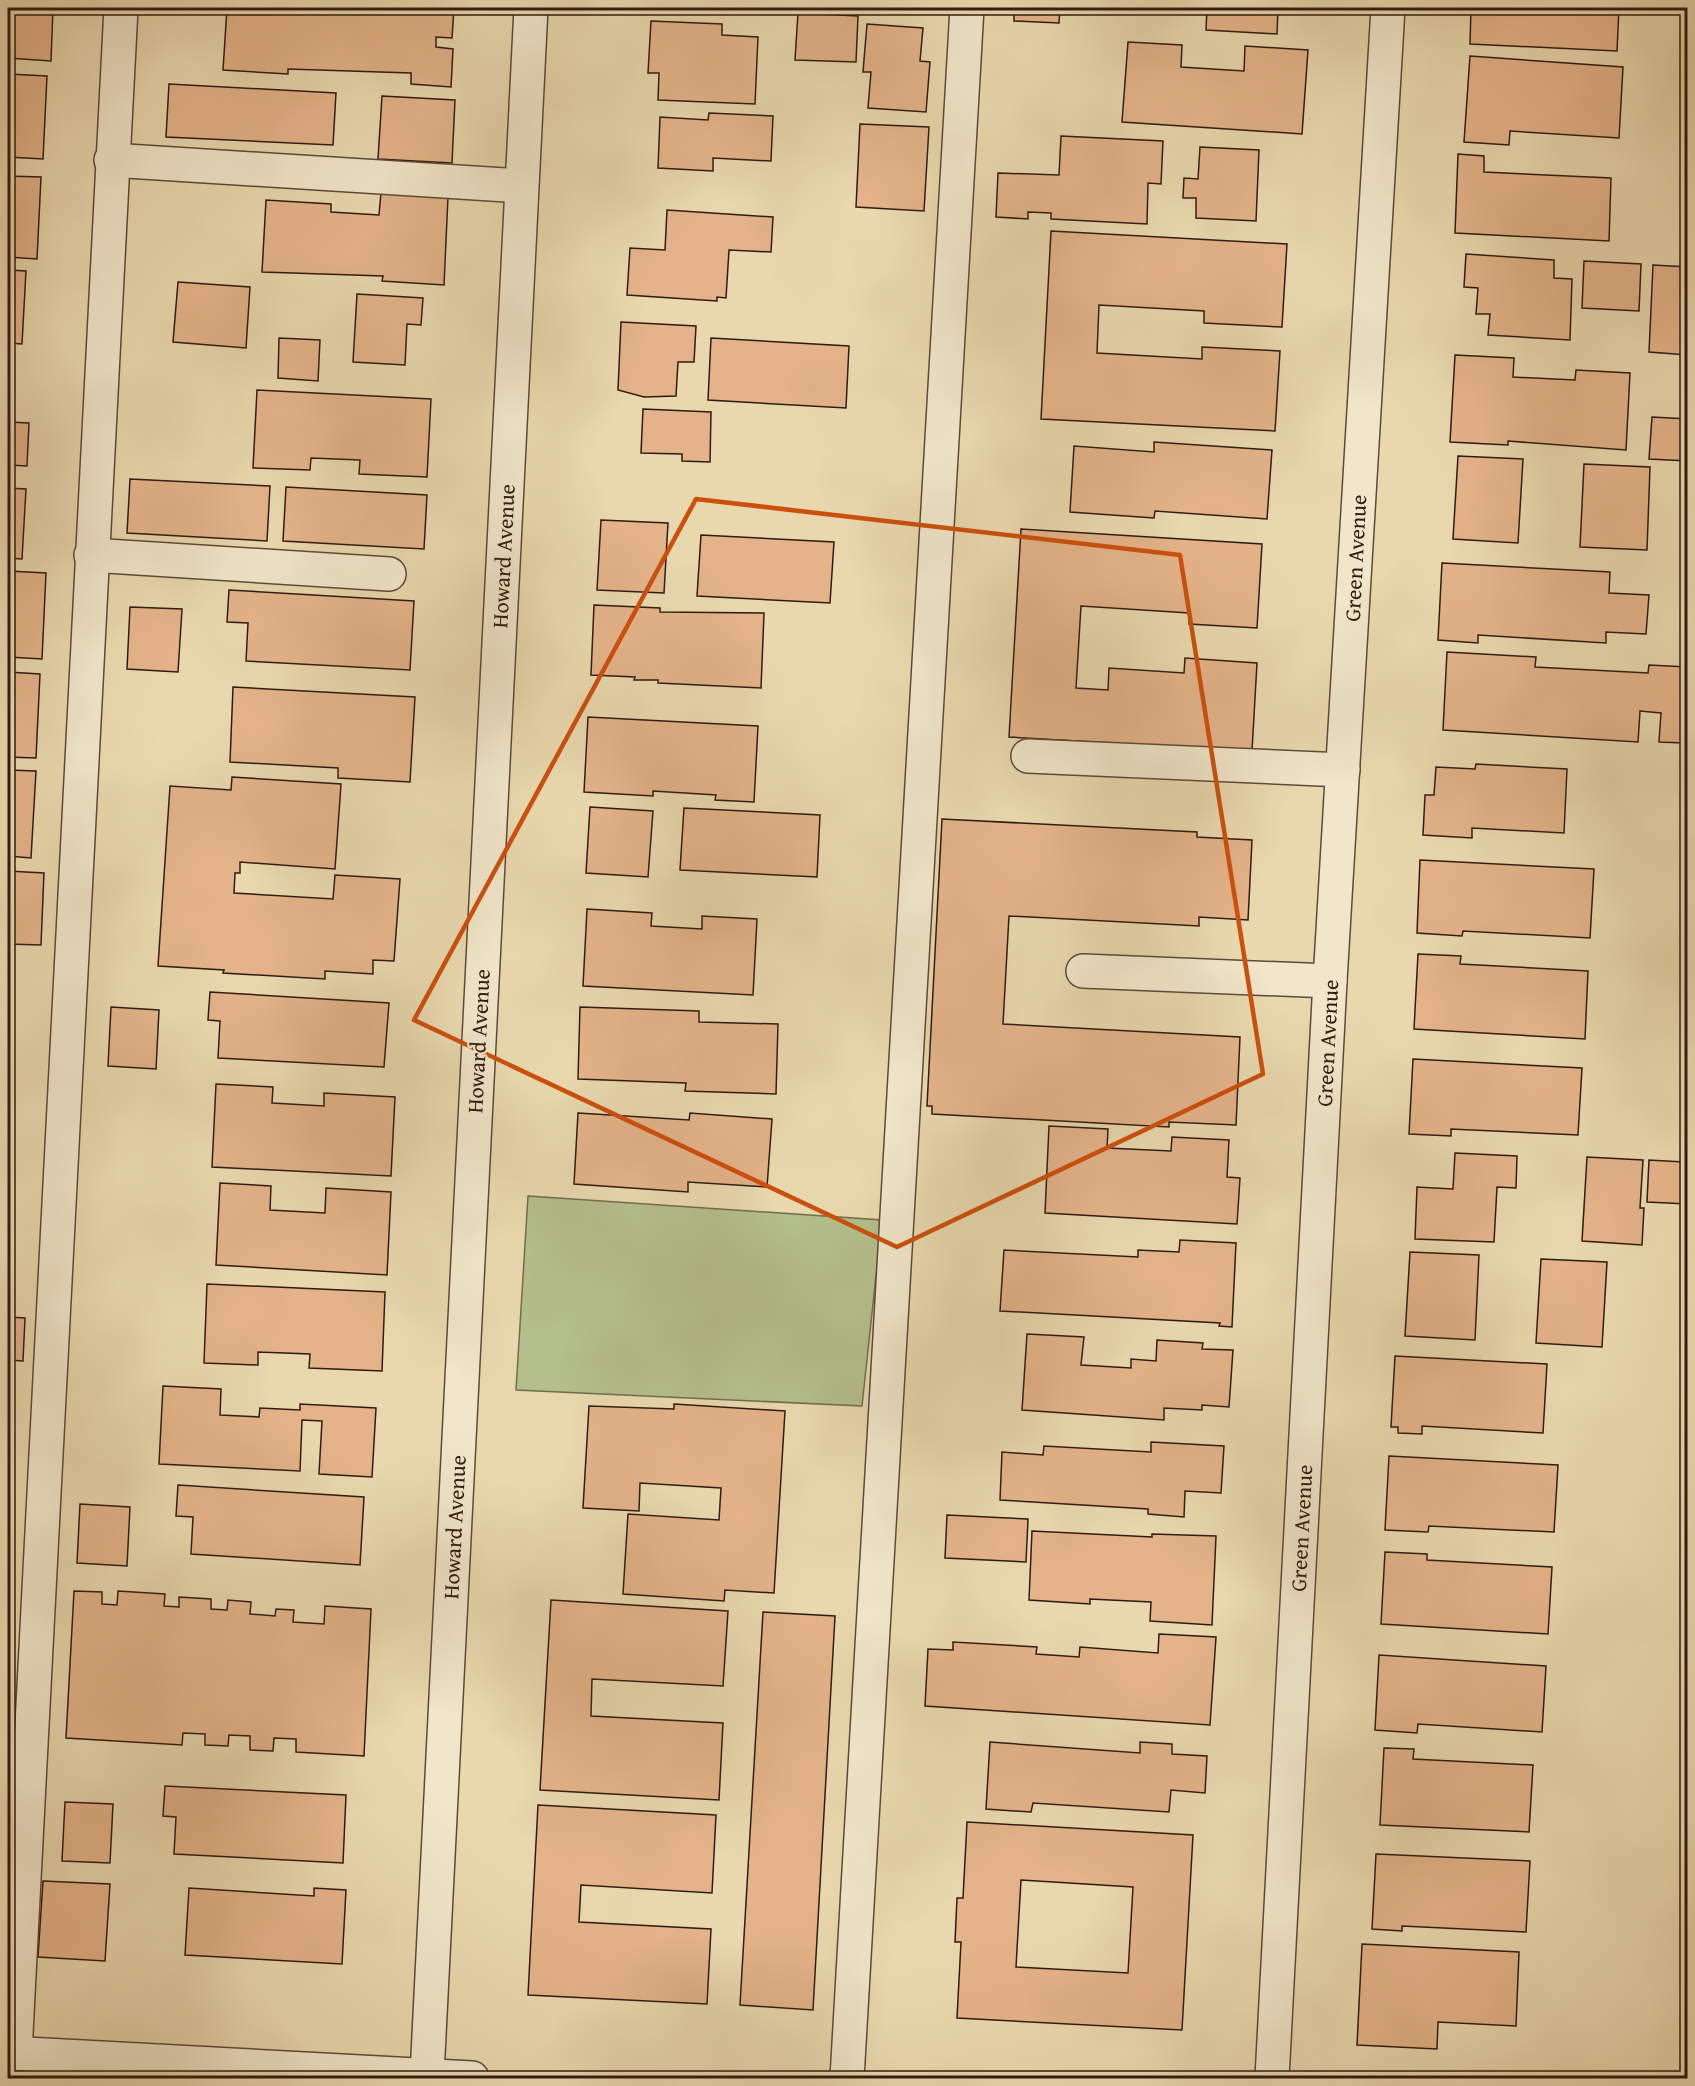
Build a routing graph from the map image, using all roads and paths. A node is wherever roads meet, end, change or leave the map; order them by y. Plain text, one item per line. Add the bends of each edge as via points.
1 (121, 8) edge
2 (531, 8) edge
3 (967, 8) edge
4 (1388, 8) edge
5 (111, 160) junction
6 (521, 186) junction
7 (91, 555) junction
8 (389, 574) dead end
9 (1028, 756) dead end
10 (1343, 770) junction
11 (1083, 971) dead end
12 (1330, 981) junction
13 (11, 2053) edge
14 (427, 2075) junction
15 (472, 2079) edge
16 (847, 2079) edge
17 (1272, 2079) edge

1 - 5 street
2 - 6 street, Howard Avenue
3 - 16 street
4 - 10 street, Green Avenue
5 - 6 street
5 - 7 street
6 - 14 street, Howard Avenue
7 - 8 street
7 - 13 street
9 - 10 street
10 - 12 street, Green Avenue
11 - 12 street
12 - 17 street, Green Avenue
13 - 14 street
14 - 15 street

